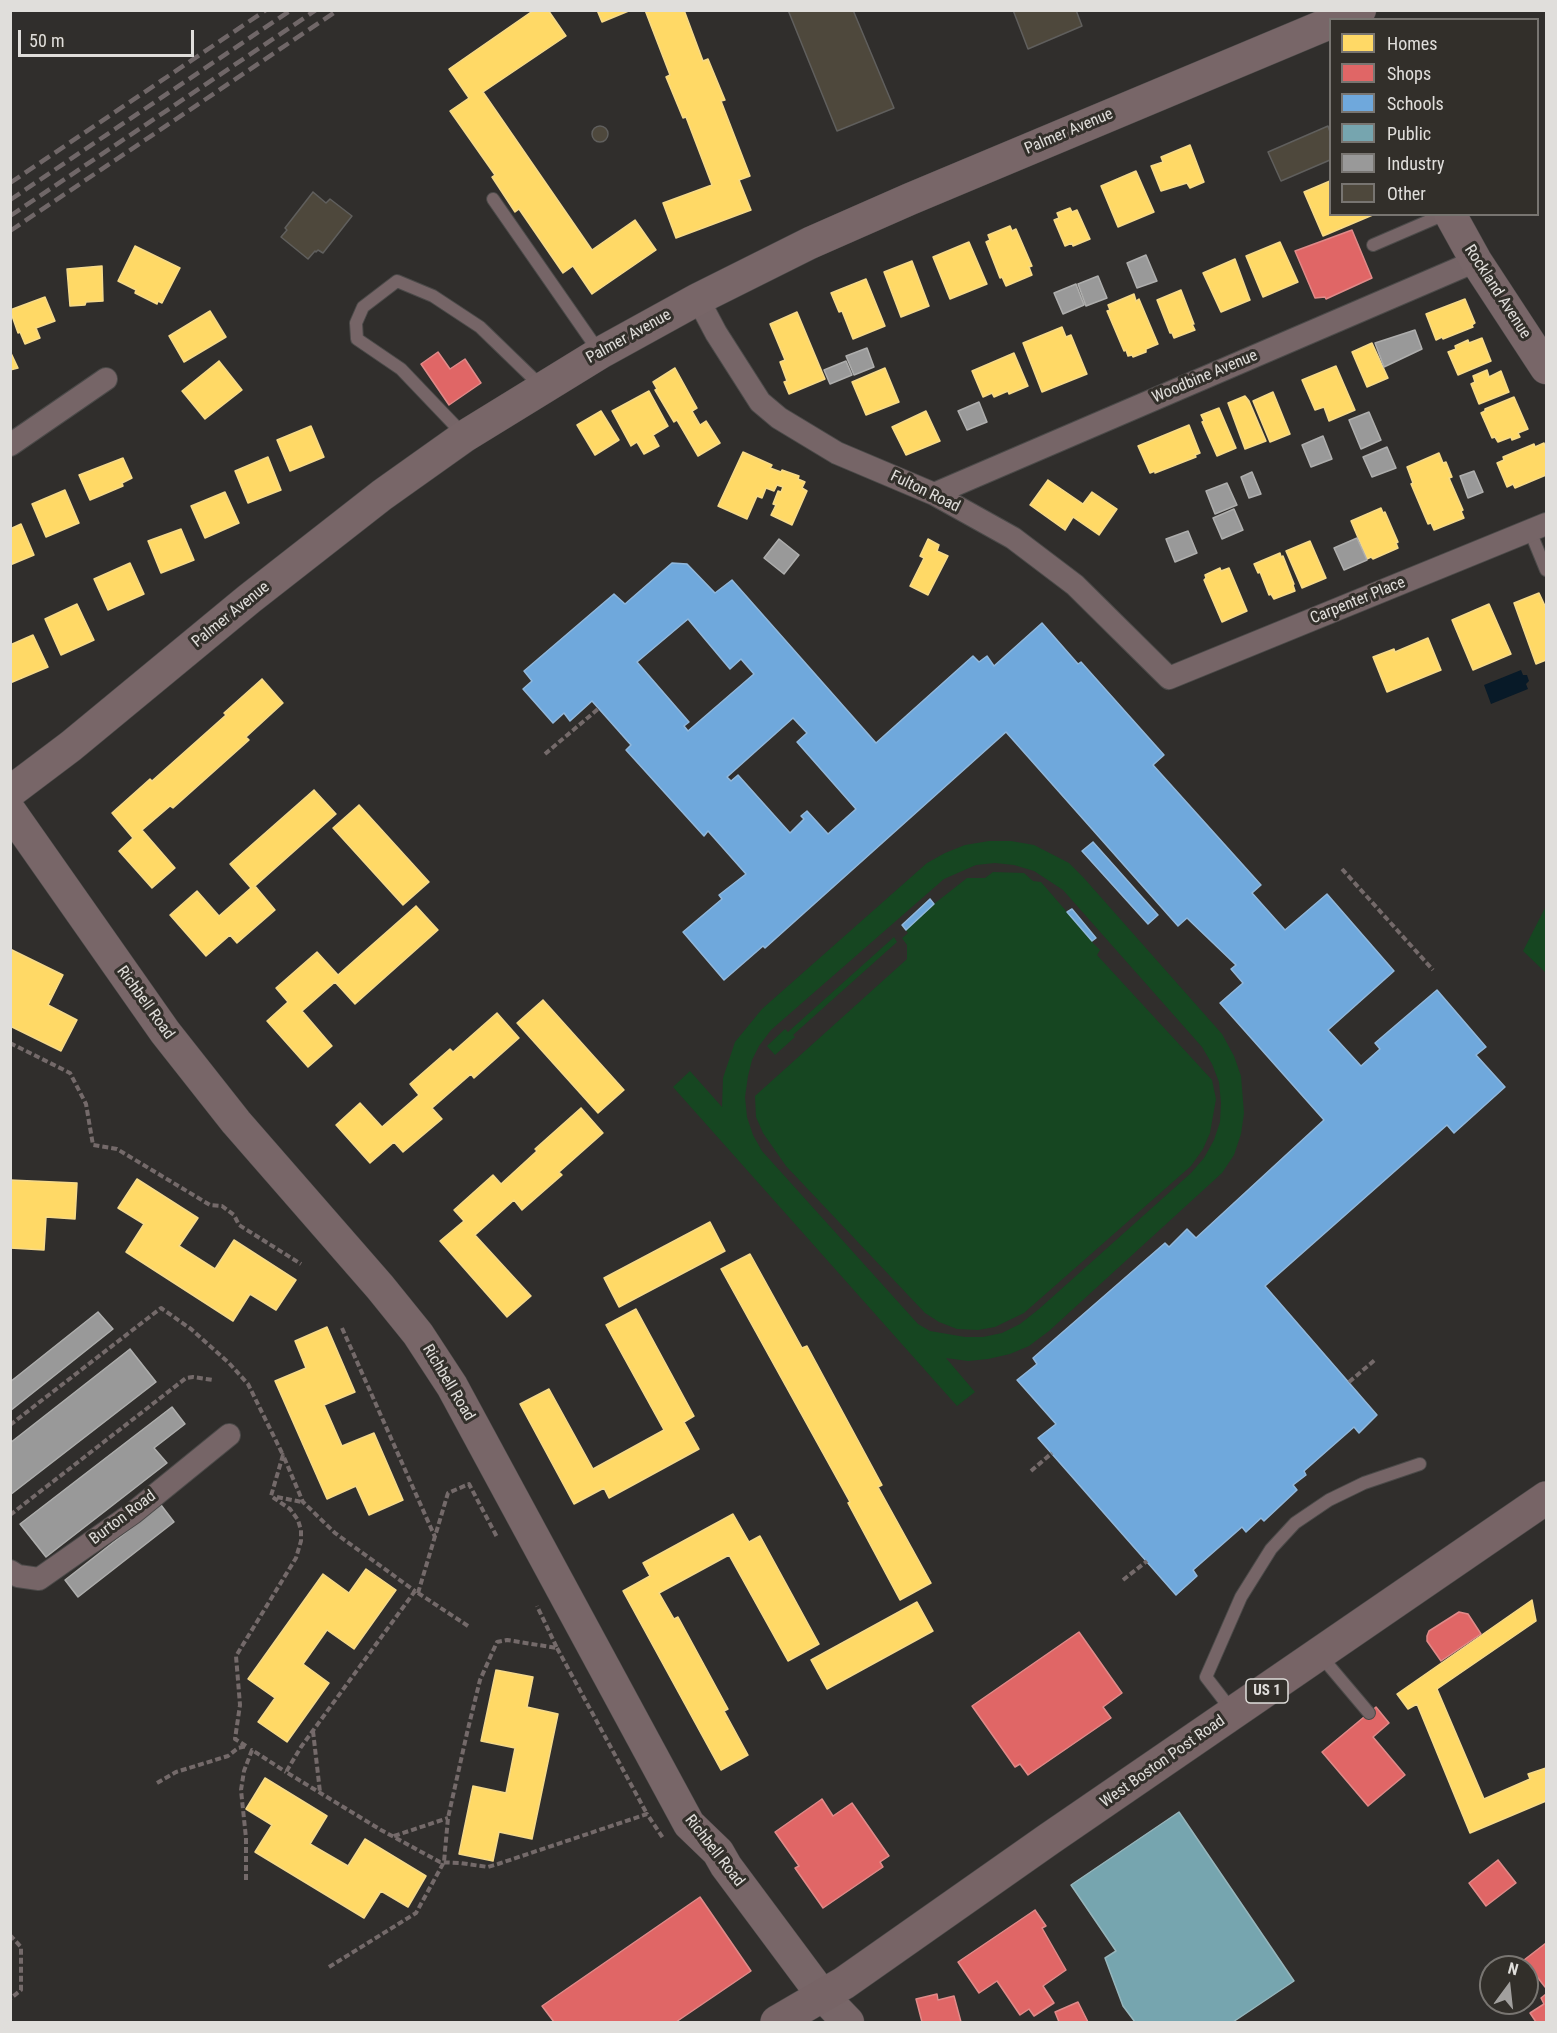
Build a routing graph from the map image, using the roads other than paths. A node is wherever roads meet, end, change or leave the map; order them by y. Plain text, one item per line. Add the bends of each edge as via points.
1 (1329, 24) edge
2 (493, 200) dead end
3 (1442, 216) edge
4 (1448, 216) edge
5 (1372, 245) dead end
6 (1476, 261) junction
7 (698, 299) junction
8 (600, 353) junction
9 (1546, 368) edge
10 (106, 379) dead end
11 (543, 387) junction
12 (465, 436) junction
13 (10, 445) edge
14 (934, 494) junction
15 (1538, 528) edge
16 (1546, 570) edge
17 (1169, 678) joint
18 (10, 792) edge
19 (10, 812) edge
20 (229, 1435) dead end
21 (1420, 1464) dead end
22 (1546, 1497) edge
23 (10, 1571) edge
24 (1320, 1654) junction
25 (1233, 1713) junction
26 (1368, 1713) dead end
27 (822, 1995) junction
28 (777, 2022) edge
29 (848, 2022) edge

1 - 7 street, Palmer Avenue via 910,199
2 - 8 lane
3 - 5 lane
4 - 6 street, Rockland Avenue
6 - 9 street, Rockland Avenue
6 - 14 street, Woodbine Avenue
7 - 8 street, Palmer Avenue
7 - 14 street, Fulton Road via 760,402 779,418 837,453
8 - 11 street, Palmer Avenue
10 - 13 street
11 - 12 street, Palmer Avenue
11 - 12 lane via 480,327 433,296 397,281 363,307 356,323 357,339 401,369
12 - 18 street, Palmer Avenue via 381,495
14 - 17 street, Fulton Road via 1012,538 1075,585
15 - 16 lane
15 - 17 street, Carpenter Place
19 - 27 street, Richbell Road via 165,1032 236,1122 418,1334 452,1386 689,1824 718,1852
20 - 23 street, Burton Road via 133,1513 39,1579
21 - 25 lane via 1329,1500 1295,1523 1271,1549 1241,1597 1206,1677
22 - 24 main road, West Boston Post Road / US 1
24 - 25 main road, West Boston Post Road / US 1
24 - 26 lane
25 - 27 main road, West Boston Post Road / US 1
27 - 28 main road, West Boston Post Road / US 1
27 - 29 street, Richbell Road

